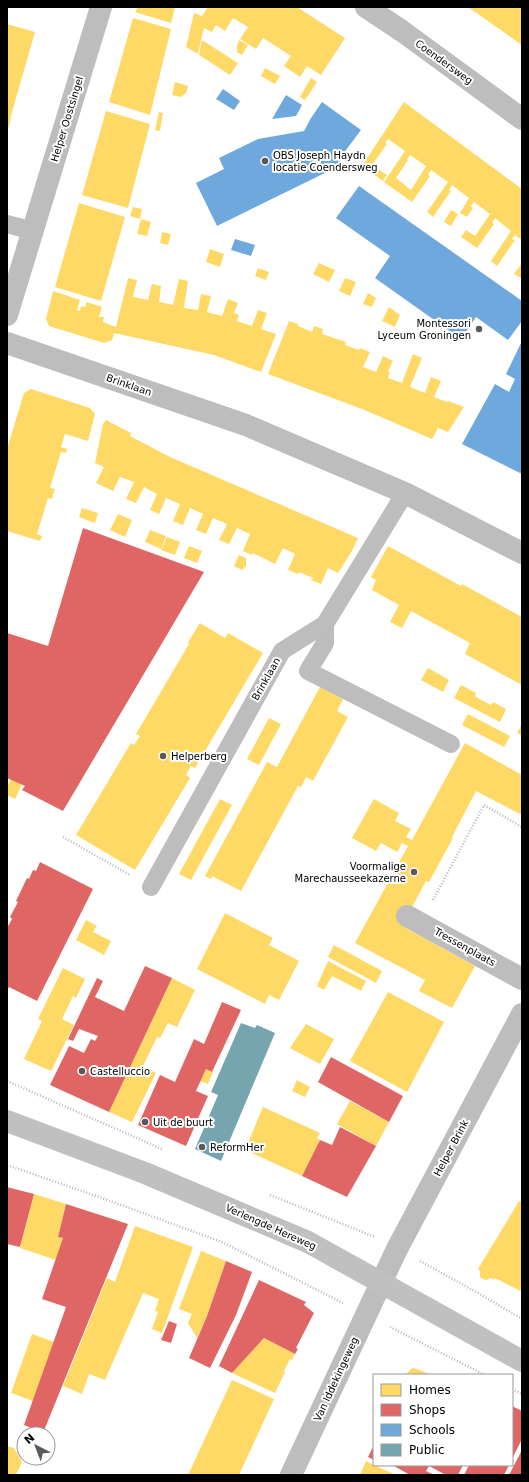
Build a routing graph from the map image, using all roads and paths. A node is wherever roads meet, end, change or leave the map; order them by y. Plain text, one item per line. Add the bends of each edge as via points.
1 (101, 7) edge
2 (366, 7) edge
3 (522, 119) edge
4 (7, 224) edge
5 (33, 231) junction
6 (7, 315) edge
7 (7, 343) edge
8 (405, 493) junction
9 (522, 552) edge
10 (325, 624) junction
11 (451, 744) dead end
12 (522, 827) edge
13 (63, 837) dead end
14 (151, 887) joint
15 (414, 920) joint
16 (522, 979) edge
17 (522, 1014) edge
18 (7, 1121) edge
19 (7, 1165) edge
20 (381, 1283) junction
21 (366, 1315) junction
22 (522, 1362) edge
23 (483, 1374) edge
24 (513, 1390) edge
25 (522, 1394) edge
26 (292, 1475) edge

1 - 5 street, Helper Oostsingel
2 - 3 street, Coendersweg
4 - 5 lane
5 - 6 street, Helper Oostsingel
7 - 8 street, Brinklaan via 246,425
8 - 9 street, Brinklaan
8 - 10 lane, Brinklaan
10 - 11 lane via 325,643 308,671
10 - 14 lane, Brinklaan via 282,651
12 - 15 path via 484,805
13 - 14 path
15 - 16 street, Tressenplaats
17 - 20 street, Helper Brink
18 - 20 main road, Verlengde Hereweg via 145,1174 308,1242
19 - 21 path via 222,1242
20 - 21 street, Van Iddekingeweg
20 - 22 main road, Verlengde Hereweg
21 - 23 path
21 - 26 street, Van Iddekingeweg
24 - 25 path

